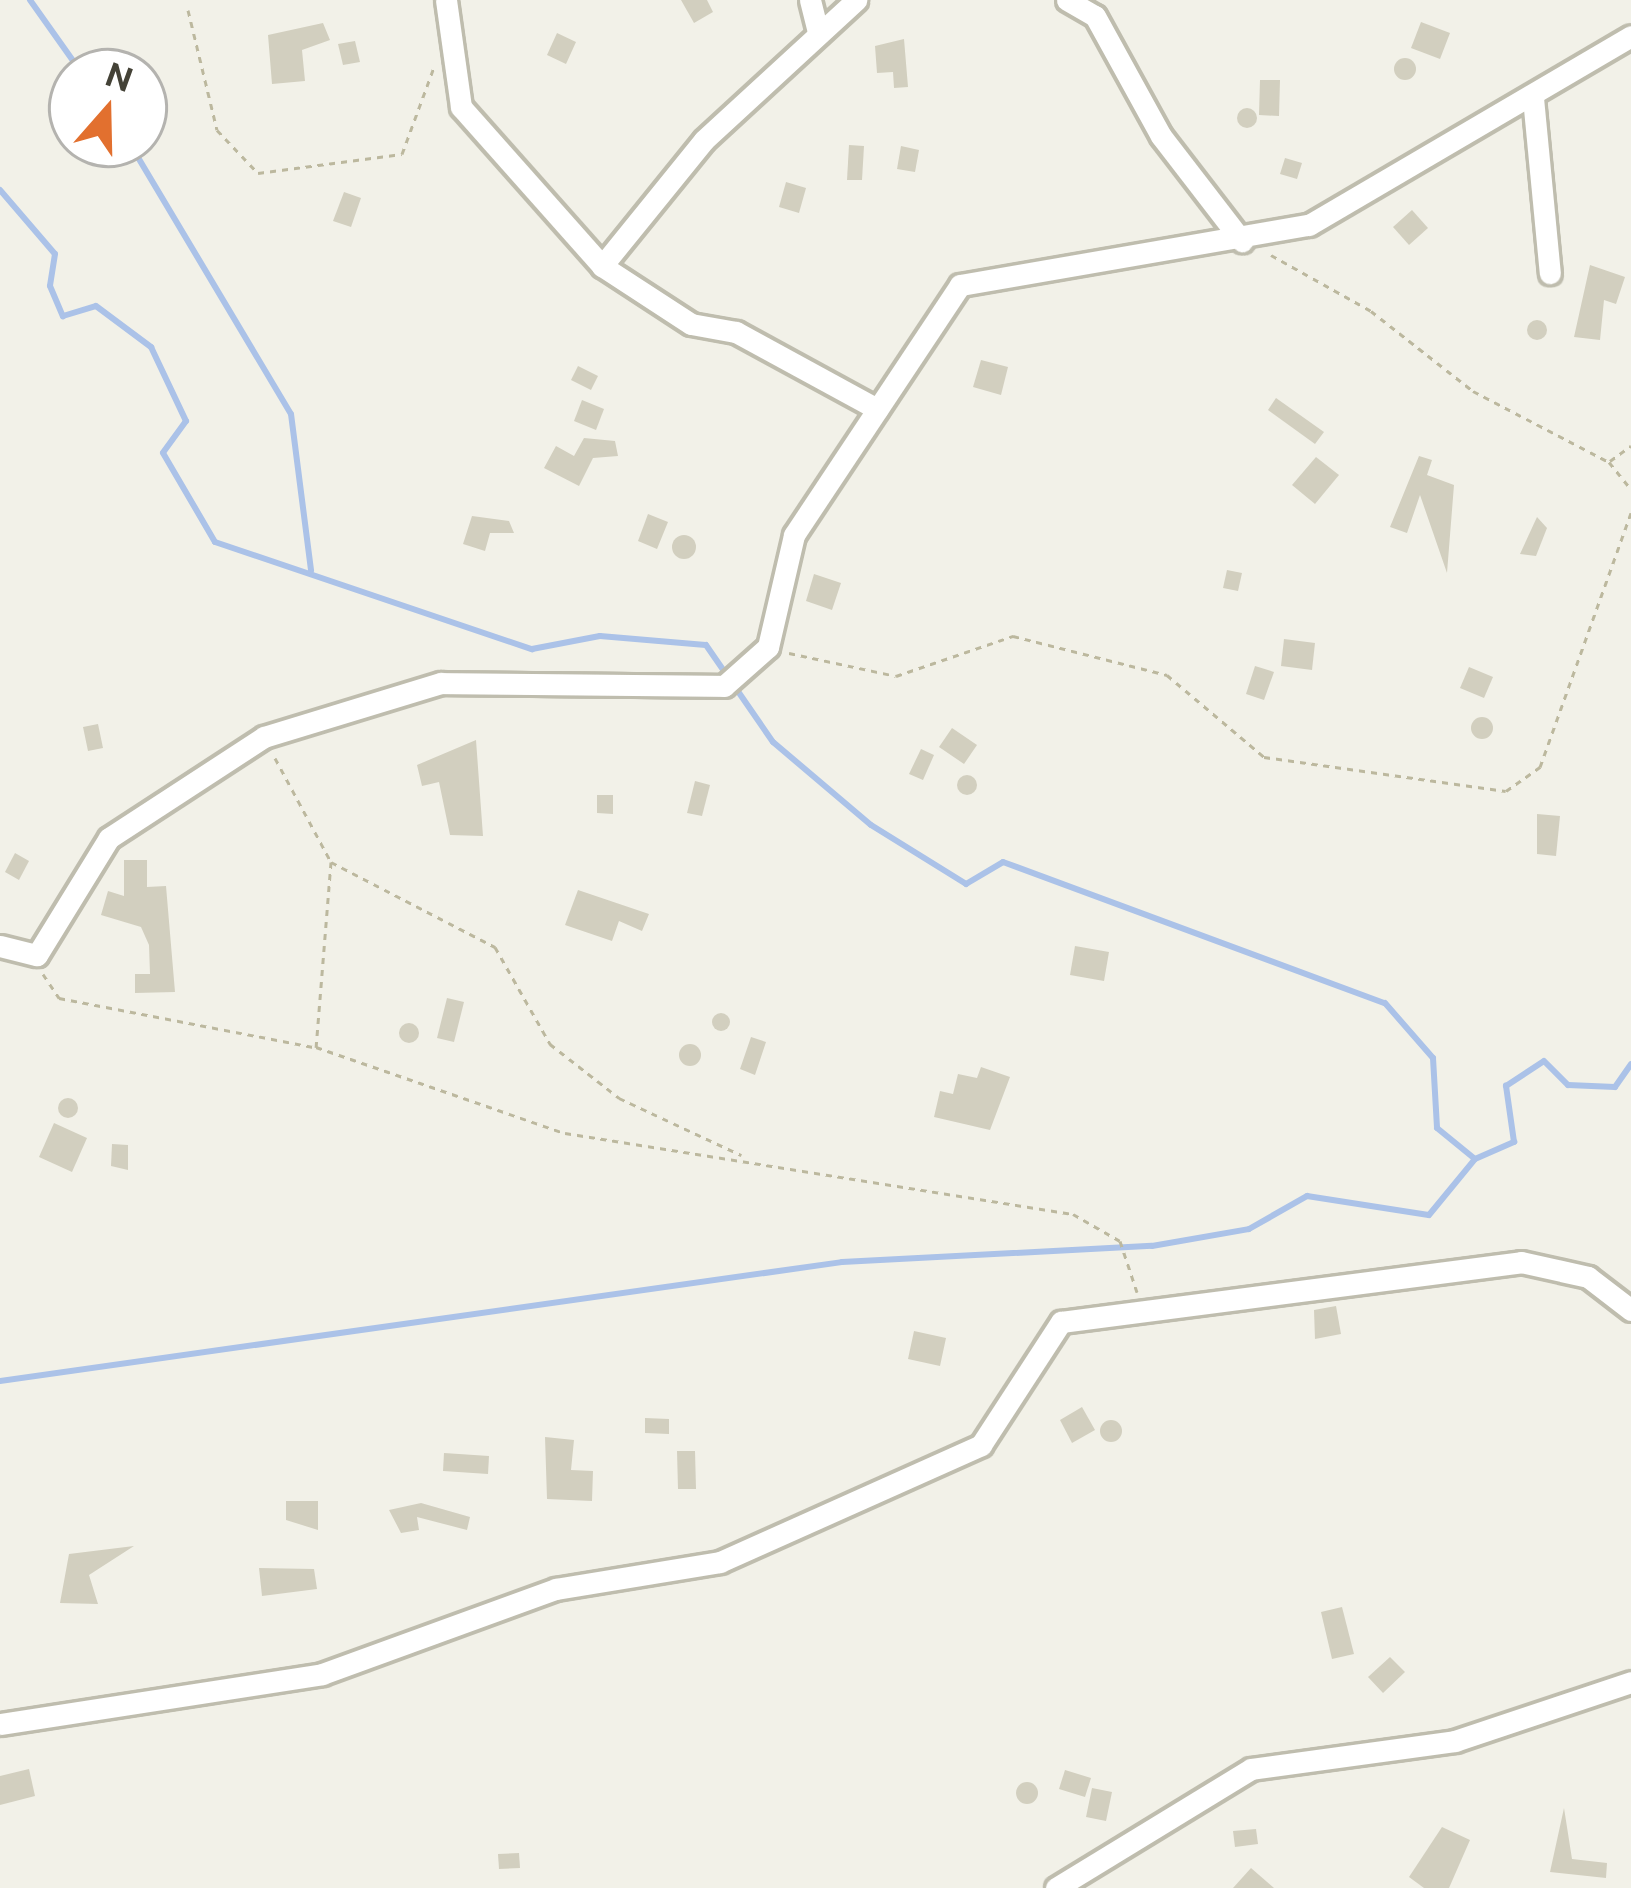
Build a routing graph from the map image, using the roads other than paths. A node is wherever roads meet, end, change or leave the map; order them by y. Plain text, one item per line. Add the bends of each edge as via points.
1 (446, 0) edge
2 (810, 0) edge
3 (856, 0) edge
4 (1067, 0) edge
5 (1098, 8) edge
6 (818, 31) junction
7 (1631, 36) edge
8 (1533, 98) junction
9 (1242, 241) junction
10 (602, 266) junction
11 (1550, 273) dead end
12 (877, 409) junction
13 (0, 946) edge
14 (1631, 1310) edge
15 (1631, 1682) edge
16 (0, 1724) edge
17 (1056, 1888) edge

1 - 10 street via 443,24 469,118
2 - 6 street
3 - 6 street
4 - 5 street
5 - 9 street via 1161,136
6 - 10 street via 704,140
7 - 8 street
8 - 9 street via 1309,225
8 - 11 street
9 - 12 street via 960,285
10 - 12 street via 691,324 736,332
12 - 13 street via 794,535 769,646 706,690 441,683 264,737 109,838 37,955
14 - 16 street via 1588,1277 1521,1262 1061,1322 980,1445 720,1562 556,1589 322,1674
15 - 17 street via 1455,1741 1251,1769

